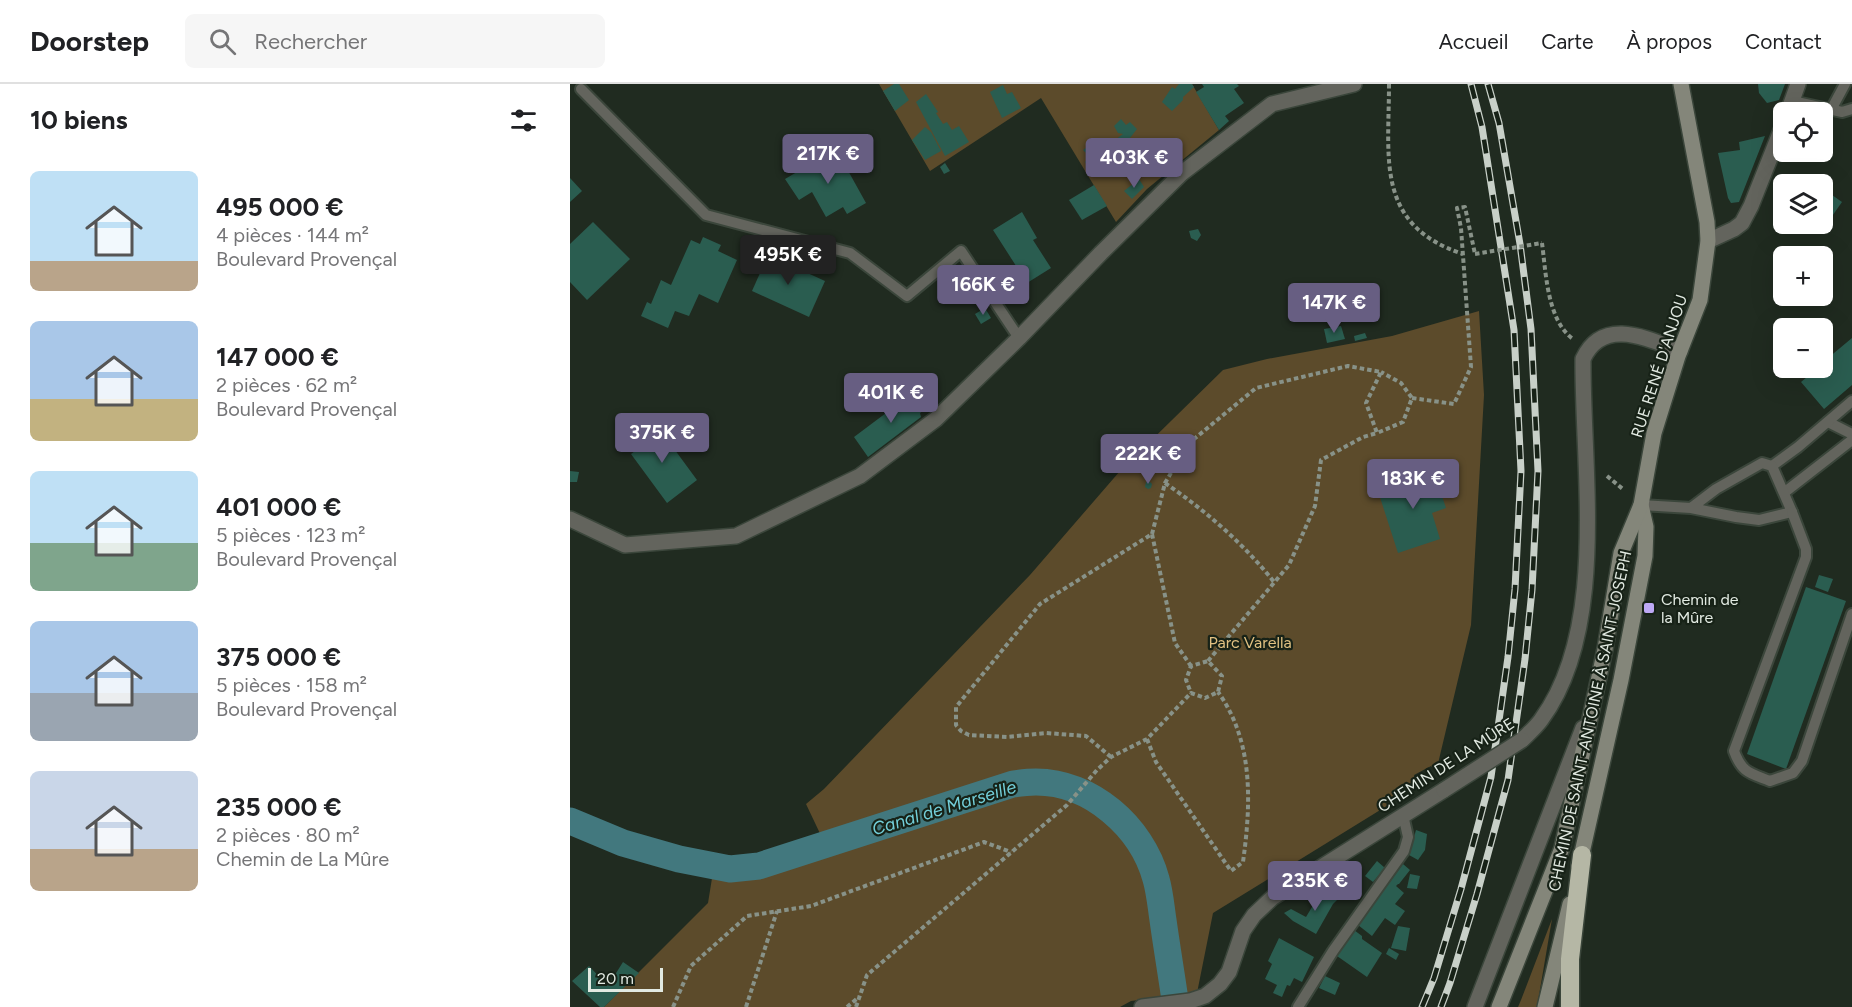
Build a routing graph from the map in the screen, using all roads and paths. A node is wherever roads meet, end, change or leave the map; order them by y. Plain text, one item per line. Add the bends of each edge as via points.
1 (1354, 84) edge
2 (1389, 84) edge
3 (1681, 84) edge
4 (1798, 84) edge
5 (1845, 84) edge
6 (581, 89) dead end
7 (1792, 102) edge
8 (1833, 106) edge
9 (1852, 109) edge
10 (1833, 110) edge
11 (1773, 151) edge
12 (1708, 241) junction
13 (1463, 254) junction
14 (1019, 338) junction
15 (1588, 349) junction
16 (1680, 351) junction
17 (1381, 372) junction
18 (1412, 398) junction
19 (1852, 401) edge
20 (1827, 422) junction
21 (1377, 433) junction
22 (1852, 434) edge
23 (1852, 440) edge
24 (1772, 466) junction
25 (1165, 483) junction
26 (1785, 492) junction
27 (1641, 505) junction
28 (1691, 508) junction
29 (1792, 512) junction
30 (570, 519) edge
31 (1152, 534) junction
32 (1274, 582) junction
33 (1852, 614) edge
34 (1208, 662) junction
35 (1191, 666) junction
36 (1218, 692) junction
37 (1191, 693) junction
38 (1592, 706) junction
39 (1147, 739) junction
40 (1111, 757) junction
41 (1402, 815) junction
42 (1011, 852) junction
43 (1582, 855) junction
44 (777, 911) junction
45 (860, 996) junction
46 (1144, 1006) edge
47 (673, 1007) edge
48 (746, 1007) edge
49 (847, 1007) edge
50 (856, 1007) edge
51 (1298, 1007) edge
52 (1475, 1007) edge
53 (1499, 1007) edge
54 (1545, 1007) edge
55 (1570, 1007) edge

1 - 14 street via 1272,104 1182,172
2 - 13 path via 1389,167 1394,193 1404,215 1425,235 1443,248
3 - 12 main road, RUE RENÉ D'ANJOU
4 - 7 street
5 - 8 lane
6 - 14 lane via 706,215 850,253 908,296 961,251
9 - 10 lane
11 - 12 street via 1742,223
12 - 16 main road, RUE RENÉ D'ANJOU via 1700,300
13 - 15 path, bridge via 1457,208 1465,207 1475,254 1542,243 1549,298 1564,332
13 - 18 path via 1471,367 1454,404
14 - 30 street via 936,419 860,476 736,536 625,545
15 - 16 street via 1600,339 1628,334
15 - 41 street, CHEMIN DE LA MÛRE, bridge via 1583,359 1588,488 1585,578 1578,633 1566,671 1553,701 1522,740
16 - 27 main road, RUE RENÉ D'ANJOU via 1654,433
17 - 18 path via 1401,383
17 - 21 path via 1366,403
17 - 25 path via 1348,366 1256,388 1188,444
18 - 21 path via 1403,422
19 - 20 lane
20 - 22 lane
20 - 24 lane
21 - 32 path via 1321,460 1315,506 1289,565
23 - 26 lane
24 - 26 lane
24 - 28 lane via 1754,466
25 - 31 path
25 - 32 path via 1201,508 1254,557
26 - 29 lane
27 - 28 lane
27 - 38 main road, CHEMIN DE SAINT-ANTOINE À SAINT-JOSEPH via 1621,553
27 - 43 main road, CHEMIN DE SAINT-ANTOINE À SAINT-JOSEPH via 1646,527 1645,556
28 - 29 lane via 1759,520
29 - 33 lane via 1806,557 1734,751 1745,771 1770,781 1781,779 1793,773 1802,760
31 - 35 path via 1175,643
31 - 40 path via 1040,604 956,707 956,725 969,735 1086,736
32 - 34 path
34 - 35 path
34 - 36 path via 1222,676
35 - 37 path via 1186,680
36 - 37 path via 1205,698
36 - 39 path via 1231,710 1239,732 1249,778 1249,822 1243,862 1232,871 1156,762
37 - 39 path
38 - 52 street, CHEMIN DE SAINT-ANTOINE À SAINT-JOSEPH
38 - 53 main road, CHEMIN DE SAINT-ANTOINE À SAINT-JOSEPH via 1562,848
39 - 40 path
40 - 42 path via 1067,805
41 - 46 street, CHEMIN DE LA MÛRE via 1272,898 1243,931 1221,984 1205,996
41 - 51 lane via 1408,837 1404,851
42 - 44 path via 984,842 811,906
42 - 45 path via 867,975
43 - 54 main road, CHEMIN DE SAINT-ANTOINE À SAINT-JOSEPH
43 - 55 highway via 1570,959
44 - 47 path via 747,916 691,966
44 - 48 path
45 - 49 path
45 - 50 path

